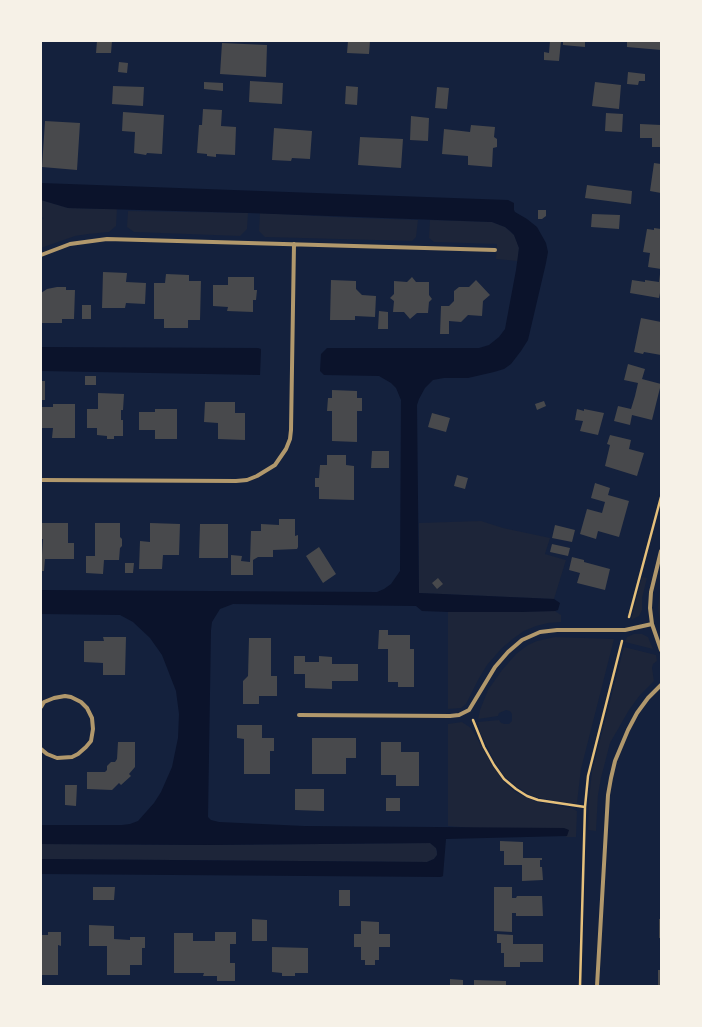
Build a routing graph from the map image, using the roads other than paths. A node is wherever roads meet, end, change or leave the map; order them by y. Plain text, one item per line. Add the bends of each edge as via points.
1 (294, 244) junction
2 (495, 250) dead end
3 (41, 255) edge
4 (41, 480) edge
5 (661, 551) edge
6 (652, 624) junction
7 (661, 650) edge
8 (661, 685) edge
9 (41, 706) edge
10 (298, 715) dead end
11 (41, 749) edge
12 (596, 986) edge

1 - 2 street
1 - 3 street via 107,239 70,244
1 - 4 street via 291,430 286,448 275,465 257,476 236,481
5 - 6 street via 651,592
6 - 7 street
6 - 10 street via 625,630 540,632 522,640 495,667 469,710 460,715
8 - 12 street via 645,703 628,730 611,778
9 - 11 street via 54,698 71,697 87,708 92,718 93,729 86,747 72,757 57,758

